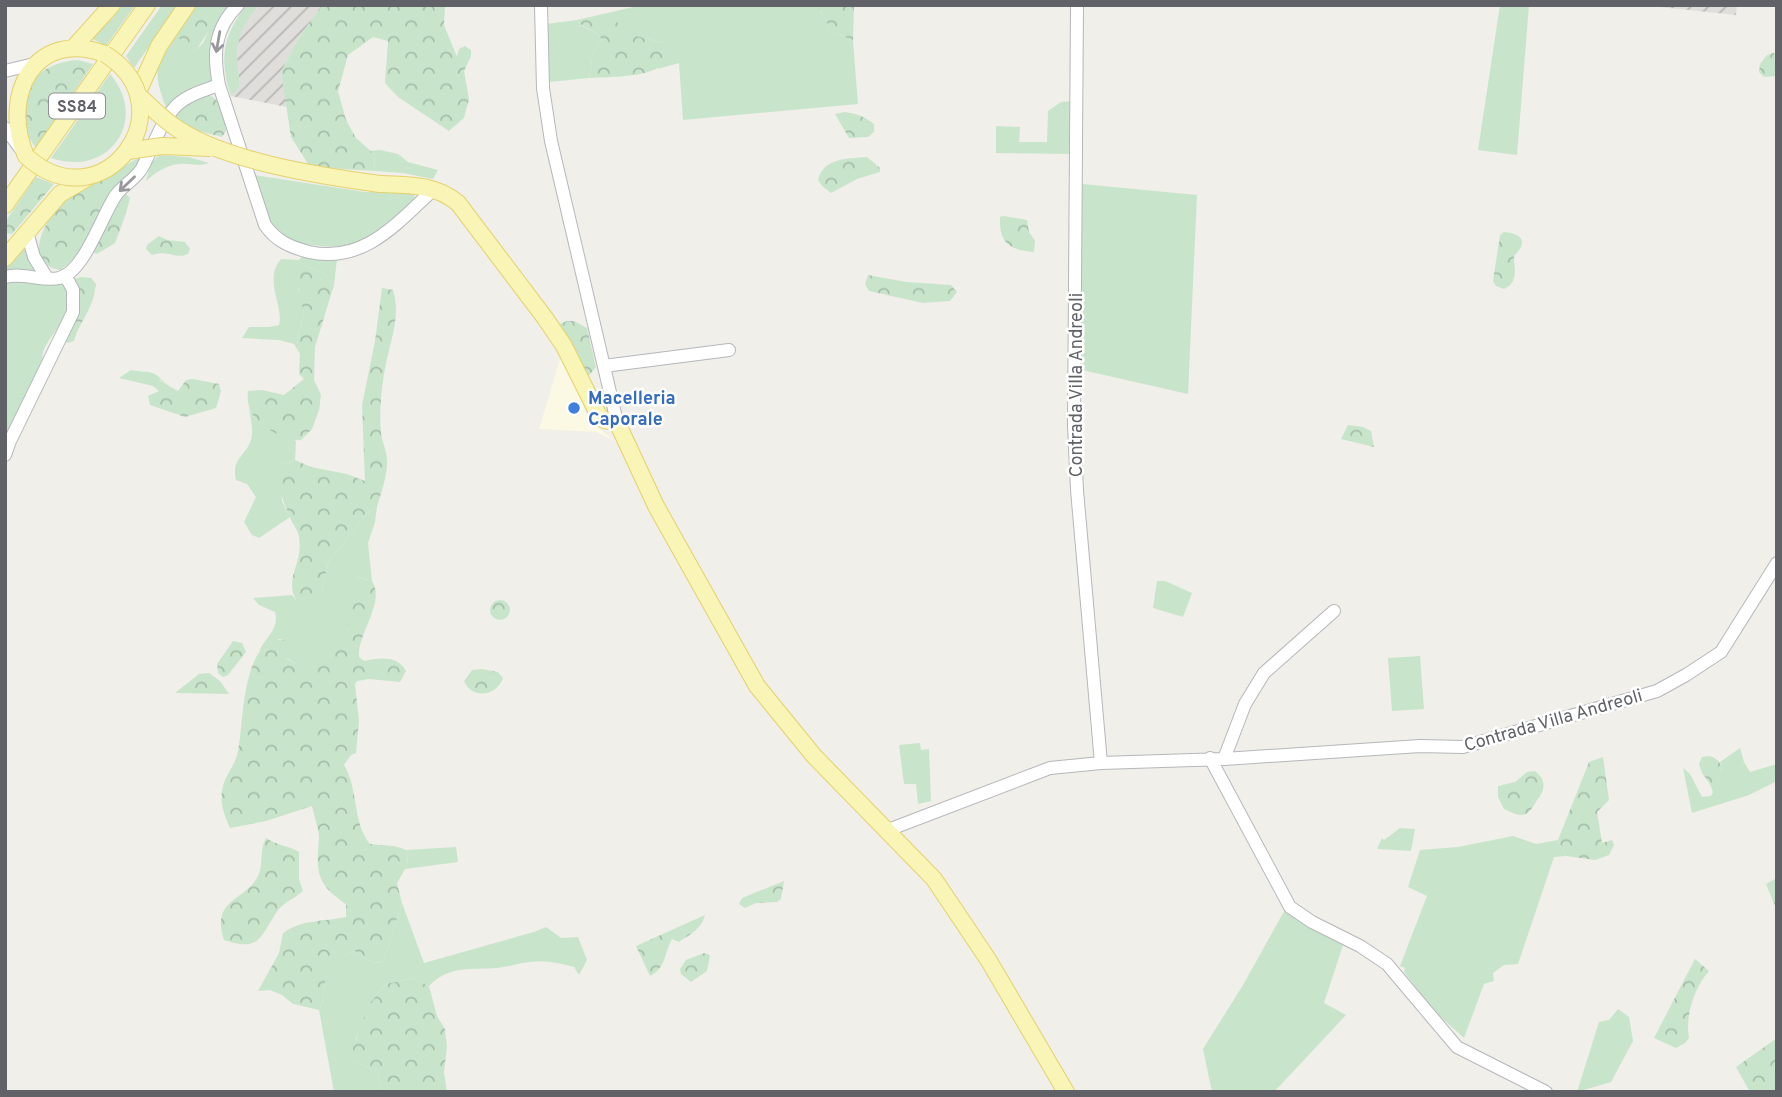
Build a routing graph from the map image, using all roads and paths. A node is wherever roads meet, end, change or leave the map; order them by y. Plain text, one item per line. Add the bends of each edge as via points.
1 (112, 5) edge
2 (147, 5) edge
3 (187, 5) edge
4 (238, 5) edge
5 (541, 5) edge
6 (1077, 5) edge
7 (74, 47) junction
8 (30, 65) junction
9 (5, 71) edge
10 (219, 85) junction
11 (138, 94) junction
12 (13, 139) edge
13 (217, 148) junction
14 (128, 151) junction
15 (89, 177) junction
16 (434, 189) junction
17 (5, 205) edge
18 (27, 232) junction
19 (5, 258) edge
20 (65, 275) junction
21 (5, 277) edge
22 (47, 278) junction
23 (729, 350) dead end
24 (604, 366) junction
25 (617, 422) junction
26 (5, 456) edge
27 (1777, 563) edge
28 (1335, 611) dead end
29 (1210, 758) junction
30 (1224, 759) junction
31 (1101, 763) junction
32 (888, 830) junction
33 (1066, 1092) edge
34 (1546, 1092) edge

1 - 7 main road
2 - 17 main road, SS84
3 - 11 main road via 159,46
4 -> 10 street via 218,33 215,62
5 - 24 street via 543,88 551,141
6 - 31 street, Contrada Villa Andreoli via 1074,425
7 - 8 main road via 50,52
7 - 11 main road, bridge via 105,54 125,70
8 - 9 street
8 - 12 main road via 12,94
10 - 16 street via 273,238 322,255 350,253 374,242
10 -> 20 street via 177,104 140,172 117,194 87,251
11 - 13 main road, bridge via 173,126
11 - 14 main road, bridge via 140,122
12 - 15 main road, bridge via 48,173
13 - 14 main road, bridge via 162,146
13 - 16 main road, bridge via 316,175
14 - 15 main road, bridge via 111,167
15 - 18 main road via 60,194
16 - 25 main road via 458,203 545,318 599,416
18 - 19 main road
18 - 22 street via 34,257
20 - 22 street
20 - 26 street via 73,290 73,312
21 - 22 street
23 - 24 street
24 - 25 street
25 - 32 main road via 656,506 757,686 814,756
27 - 30 street, Contrada Villa Andreoli via 1721,652 1657,691 1463,747
28 - 30 street via 1264,673 1245,704
29 - 30 street, Contrada Villa Andreoli
29 - 31 street, Contrada Villa Andreoli
29 - 34 street via 1290,908 1387,964 1457,1047
31 - 32 street, Contrada Villa Andreoli via 1050,768
32 - 33 main road via 934,879 989,961

